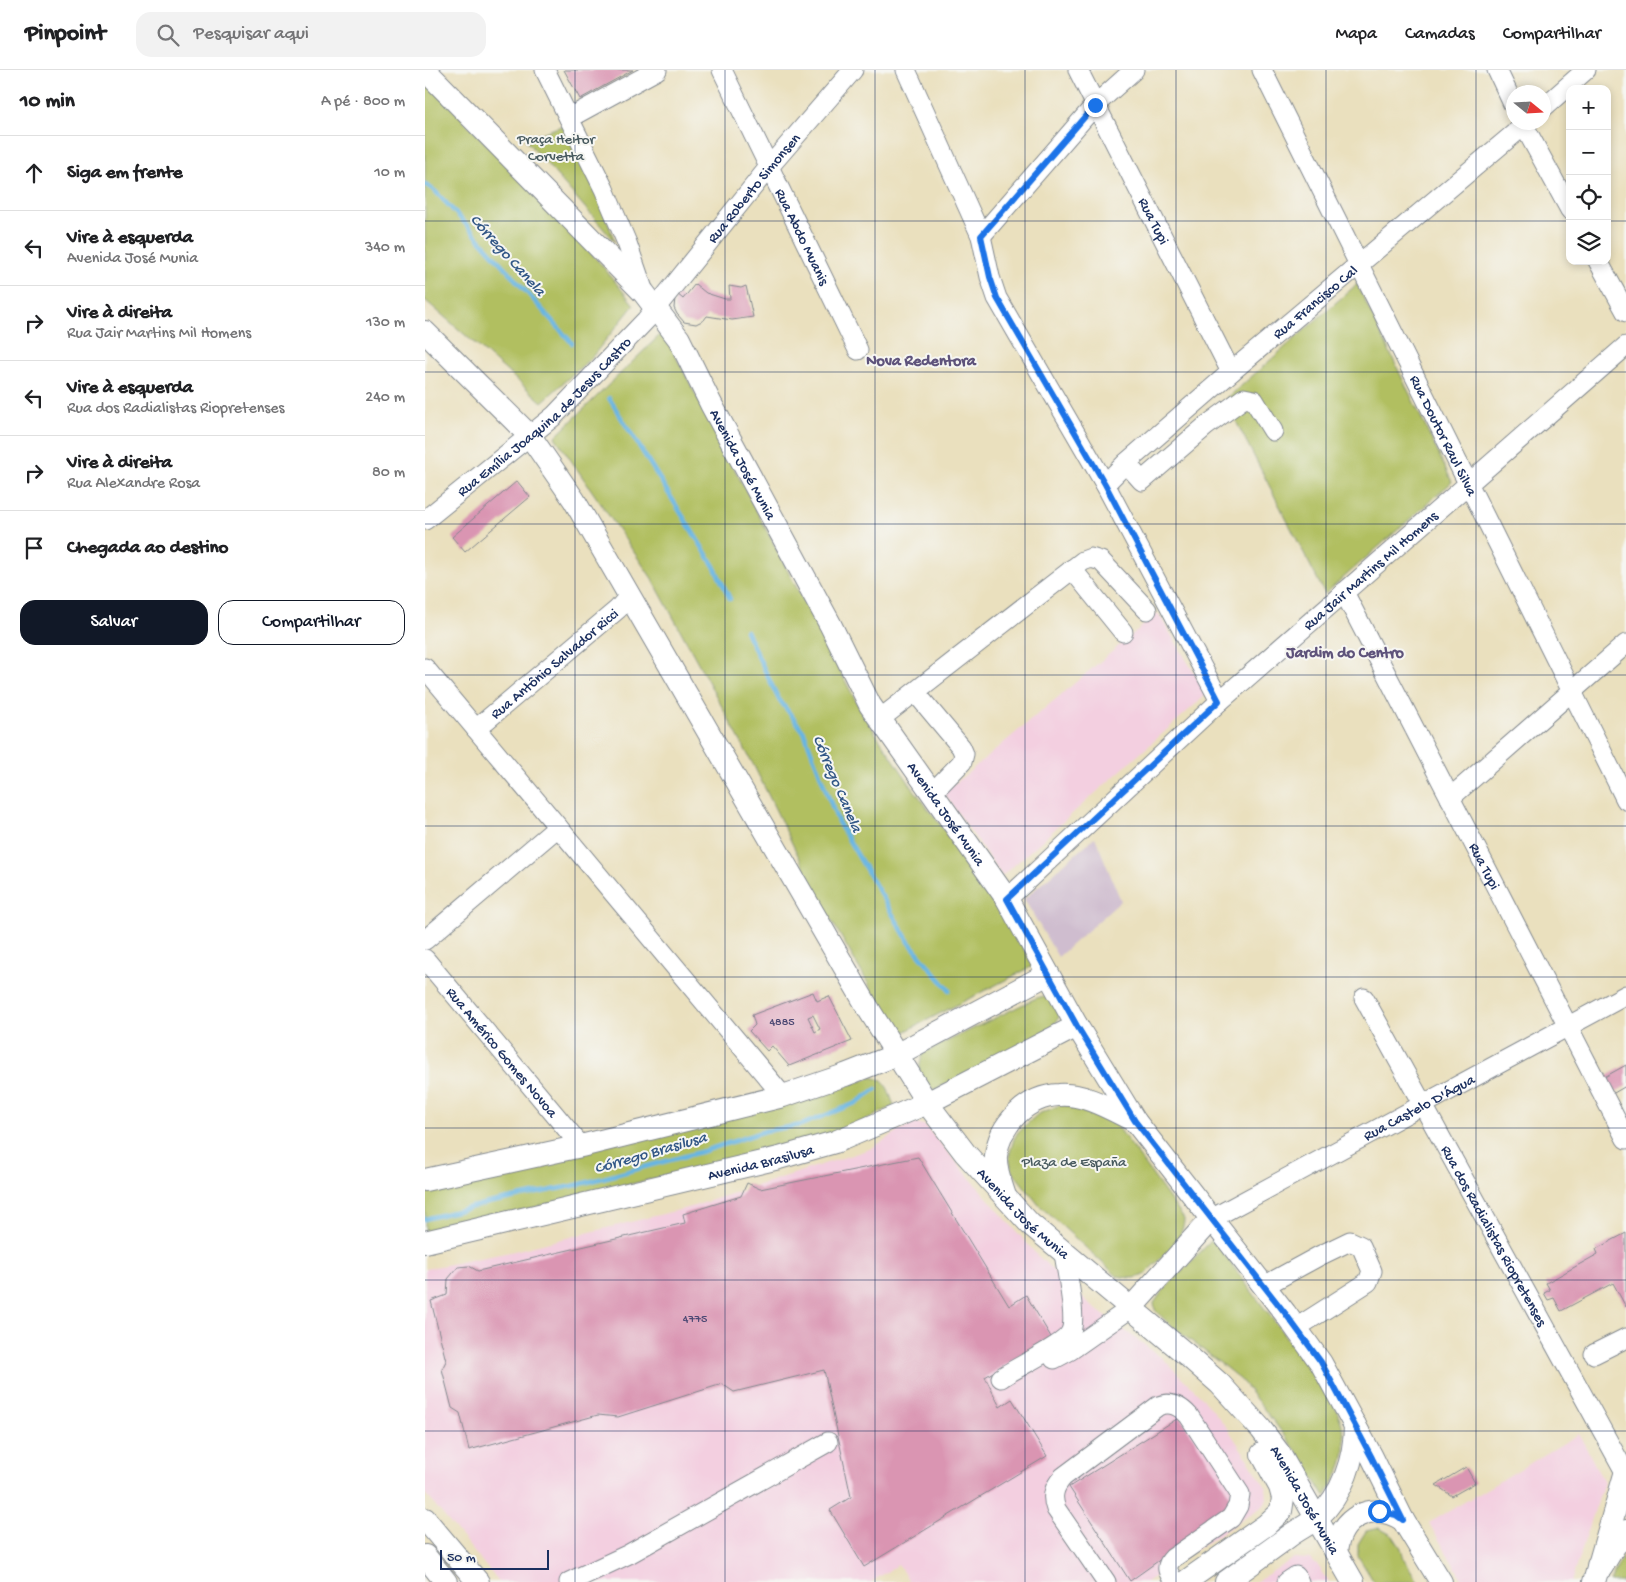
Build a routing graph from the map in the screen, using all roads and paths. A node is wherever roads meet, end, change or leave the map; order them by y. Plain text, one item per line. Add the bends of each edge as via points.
1 (425, 70) edge
2 (545, 70) edge
3 (657, 70) edge
4 (722, 70) edge
5 (853, 70) edge
6 (907, 70) edge
7 (1078, 70) edge
8 (1134, 70) edge
9 (1262, 70) edge
10 (1497, 70) edge
11 (1586, 70) edge
12 (1506, 89) edge
13 (1551, 101) edge
14 (1095, 105) junction
15 (569, 118) junction
16 (1518, 130) edge
17 (1528, 130) edge
18 (769, 167) junction
19 (1566, 202) edge
20 (981, 236) junction
21 (1359, 265) junction
22 (1600, 265) edge
23 (650, 300) junction
24 (1626, 312) edge
25 (425, 332) edge
26 (1626, 346) edge
27 (858, 350) dead end
28 (1231, 372) junction
29 (1273, 431) dead end
30 (530, 436) junction
31 (1126, 463) junction
32 (1468, 483) junction
33 (1105, 484) junction
34 (425, 520) edge
35 (1072, 569) junction
36 (1343, 592) junction
37 (630, 595) junction
38 (1147, 610) dead end
39 (1123, 632) dead end
40 (1626, 644) edge
41 (425, 668) edge
42 (915, 692) junction
43 (1572, 692) junction
44 (1219, 701) junction
45 (880, 720) junction
46 (476, 730) junction
47 (933, 792) junction
48 (1450, 798) junction
49 (1626, 800) edge
50 (558, 827) junction
51 (1007, 899) junction
52 (425, 940) edge
53 (425, 959) edge
54 (1048, 974) junction
55 (1626, 994) edge
56 (1364, 998) dead end
57 (1077, 1026) junction
58 (1567, 1026) junction
59 (896, 1055) junction
60 (783, 1096) junction
61 (927, 1103) junction
62 (1422, 1104) junction
63 (1135, 1121) junction
64 (1626, 1140) edge
65 (581, 1146) junction
66 (425, 1180) edge
67 (1193, 1196) junction
68 (1007, 1200) junction
69 (1211, 1220) junction
70 (425, 1242) edge
71 (1187, 1246) junction
72 (1063, 1253) junction
73 (1264, 1286) junction
74 (1131, 1308) junction
75 (1296, 1328) junction
76 (1626, 1338) edge
77 (1596, 1353) dead end
78 (1234, 1400) junction
79 (1355, 1425) junction
80 (828, 1442) dead end
81 (1626, 1472) edge
82 (425, 1518) edge
83 (1317, 1518) junction
84 (1403, 1520) junction
85 (1626, 1533) edge
86 (1336, 1553) junction
87 (426, 1559) edge
88 (1597, 1574) edge
89 (447, 1582) edge
90 (478, 1582) edge
91 (569, 1582) edge
92 (1106, 1582) edge
93 (1175, 1582) edge
94 (1185, 1582) edge
95 (1226, 1582) edge
96 (1287, 1582) edge
97 (1299, 1582) edge
98 (1353, 1582) edge
99 (1441, 1582) edge

1 - 23 main road, Avenida José Munia
2 - 15 street
3 - 15 street
4 - 18 street, Rua Abdo Muanis
5 - 18 street, Rua Roberto Simonsen
6 - 20 street
7 - 14 street, Rua Tupi
8 - 14 street
9 - 21 street, Rua Doutor Raul Silva
10 - 12 street
11 - 13 street
14 - 20 street
14 - 28 street, Rua Tupi
15 - 23 street via 604,189
16 - 21 street, Rua Francisco Cal
17 - 19 street
18 - 23 street, Rua Roberto Simonsen
18 - 27 street, Rua Abdo Muanis
20 - 33 street via 997,298
21 - 28 street, Rua Francisco Cal
21 - 32 street, Rua Doutor Raul Silva
22 - 24 street
23 - 30 street, Rua Emília Joaquina de Jesus Castro via 646,320 554,416
23 - 45 main road, Avenida José Munia via 679,339
25 - 30 main road, Avenida José Munia
26 - 32 street, Rua Jair Martins Mil Homens
28 - 31 street, Rua Francisco Cal
29 - 31 street via 1254,400 1244,398 1142,481
30 - 34 street, Rua Emília Joaquina de Jesus Castro
30 - 37 main road, Avenida José Munia via 574,500
31 - 33 street, Rua Francisco Cal
32 - 36 street, Rua Jair Martins Mil Homens
32 - 43 street, Rua Doutor Raul Silva
33 - 44 street
35 - 38 street via 1091,558 1101,561
35 - 39 street
35 - 42 street
36 - 44 street, Rua Jair Martins Mil Homens
36 - 48 street, Rua Tupi
37 - 46 street, Rua Antônio Salvador Ricci via 618,609
37 - 59 main road, Avenida José Munia
40 - 43 street
41 - 46 street
42 - 45 street
42 - 47 street via 961,746 964,754 962,762
43 - 48 street
43 - 49 street, Rua Doutor Raul Silva
44 - 51 street, Rua Jair Martins Mil Homens
45 - 47 main road, Avenida José Munia
46 - 50 street
47 - 51 main road, Avenida José Munia
48 - 58 street, Rua Tupi
50 - 52 street
50 - 60 street
51 - 54 main road, Avenida José Munia
53 - 65 street, Rua Américo Gomes Novoa
54 - 57 main road, Avenida José Munia
54 - 59 main road
55 - 58 street, Rua Castelo D'Água
56 - 62 street, Rua dos Radialistas Riopretenses
57 - 61 main road, Avenida Brasilusa
57 - 63 main road, Avenida José Munia
58 - 62 street, Rua Castelo D'Água
58 - 64 street, Rua Tupi
59 - 60 main road
59 - 61 main road, Avenida José Munia
60 - 65 main road
61 - 68 main road, Avenida José Munia
61 - 70 main road, Avenida Brasilusa via 835,1142 779,1158
62 - 69 street, Rua Castelo D'Água
62 - 81 street, Rua dos Radialistas Riopretenses
63 - 67 main road, Avenida José Munia
63 - 68 main road via 1100,1104 1071,1096 1043,1098 1021,1109 1005,1129 997,1148 996,1164
65 - 66 main road
67 - 69 main road, Avenida José Munia
67 - 71 main road
68 - 72 main road, Avenida José Munia
69 - 71 main road
69 - 73 main road, Avenida José Munia
71 - 74 main road
72 - 74 main road, Avenida José Munia
72 - 74 street via 1072,1307 1072,1330 1060,1344 1021,1365 1004,1382 1071,1350
73 - 75 main road, Avenida José Munia
73 - 75 street via 1350,1241 1361,1246 1372,1271 1367,1282
74 - 78 main road, Avenida José Munia via 1220,1384
75 - 79 main road, Avenida José Munia via 1321,1362
76 - 77 street
78 - 83 main road, Avenida José Munia via 1279,1453
78 - 94 main road via 1280,1487 1283,1498 1281,1511
79 - 83 main road via 1353,1451 1346,1476
79 - 84 main road, Avenida José Munia
80 - 91 street via 629,1554
81 - 88 main road
82 - 90 main road
83 - 86 main road, Avenida José Munia
83 - 95 main road
84 - 86 main road via 1379,1511 1355,1517 1339,1537
84 - 99 main road, Avenida José Munia
85 - 88 highway via 1614,1543
86 - 98 main road, Avenida José Munia
87 - 89 main road
92 - 93 street via 1056,1509 1053,1502 1055,1488 1063,1477 1158,1406 1170,1404 1189,1416 1240,1494 1231,1518 1169,1562 1168,1573
96 - 97 street via 1295,1576

